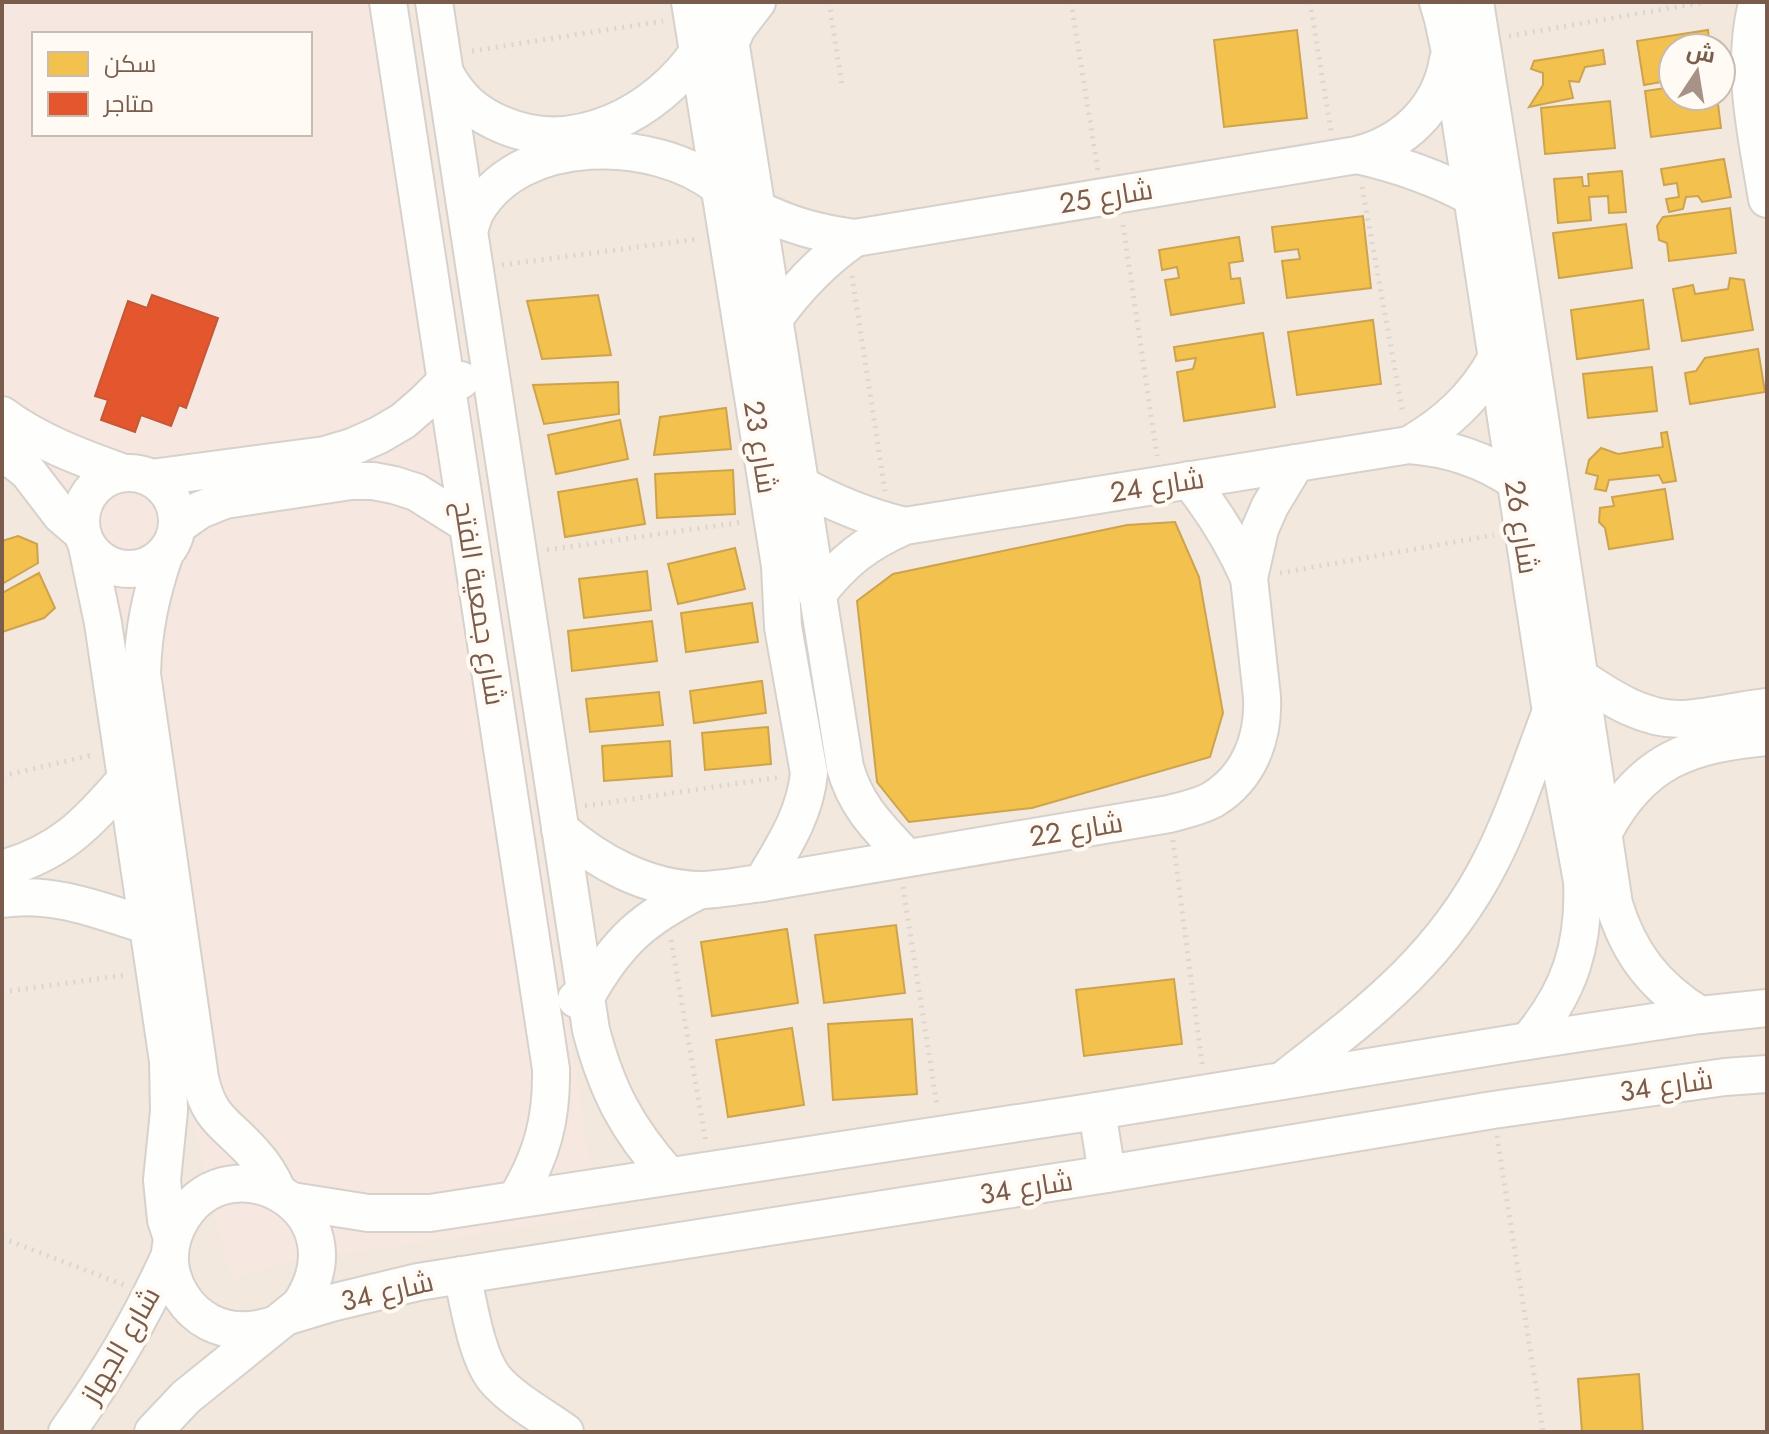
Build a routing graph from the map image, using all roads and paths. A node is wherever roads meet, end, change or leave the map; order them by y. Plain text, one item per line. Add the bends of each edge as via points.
1 (388, 2) edge
2 (434, 2) edge
3 (757, 2) edge
4 (829, 2) edge
5 (1071, 2) edge
6 (1310, 2) edge
7 (1438, 2) edge
8 (1475, 2) edge
9 (1705, 2) edge
10 (702, 7) edge
11 (1759, 10) edge
12 (1465, 46) junction
13 (714, 48) junction
14 (444, 64) junction
15 (842, 86) dead end
16 (582, 142) junction
17 (1346, 157) junction
18 (1766, 184) edge
19 (719, 187) junction
20 (1110, 196) junction
21 (1472, 197) junction
22 (755, 208) junction
23 (469, 230) junction
24 (727, 235) junction
25 (851, 240) junction
26 (1500, 265) junction
27 (475, 269) junction
28 (774, 319) junction
29 (1496, 359) junction
30 (491, 375) junction
31 (445, 382) junction
32 (2, 415) edge
33 (773, 415) junction
34 (1409, 445) junction
35 (2, 451) edge
36 (1296, 463) junction
37 (327, 469) junction
38 (138, 476) junction
39 (1515, 481) junction
40 (1175, 482) junction
41 (799, 484) junction
42 (772, 518) junction
43 (467, 524) junction
44 (897, 524) junction
45 (1523, 530) junction
46 (85, 539) junction
47 (171, 540) junction
48 (518, 554) junction
49 (1249, 578) junction
50 (817, 595) junction
51 (1581, 678) junction
52 (835, 707) junction
53 (1767, 707) edge
54 (1551, 712) junction
55 (798, 714) junction
56 (1729, 727) junction
57 (1767, 737) edge
58 (123, 764) junction
59 (809, 773) junction
60 (2, 776) edge
61 (1169, 814) junction
62 (558, 819) junction
63 (1604, 832) junction
64 (902, 858) junction
65 (2, 869) edge
66 (1596, 879) junction
67 (762, 883) junction
68 (700, 890) junction
69 (2, 899) edge
70 (666, 908) junction
71 (149, 926) junction
72 (155, 971) junction
73 (2, 992) edge
74 (586, 997) junction
75 (540, 1005) junction
76 (1767, 1008) edge
77 (1700, 1015) junction
78 (1528, 1041) junction
79 (182, 1057) junction
80 (1767, 1074) edge
81 (1281, 1082) junction
82 (1206, 1093) junction
83 (1493, 1110) junction
84 (1097, 1111) junction
85 (941, 1134) junction
86 (710, 1169) junction
87 (1107, 1174) junction
88 (669, 1176) junction
89 (285, 1196) junction
90 (516, 1199) junction
91 (2, 1238) edge
92 (171, 1246) junction
93 (462, 1275) junction
94 (151, 1295) junction
95 (281, 1320) junction
96 (67, 1432) edge
97 (153, 1432) edge
98 (565, 1432) edge
99 (1543, 1432) edge

1 - 31 street, شارع جمعية الفتح
2 - 14 street, شارع جمعية الفتح
3 - 13 street
4 - 15 path
5 - 20 path
6 - 17 path
7 - 12 street, شارع 26 via 1443,19
8 - 12 street, شارع 26
9 - 12 path
10 - 13 street, شارع 23
10 - 14 path
11 - 18 street via 1751,28 1749,67
12 - 17 street, شارع 25 via 1418,122 1390,143
12 - 21 street, شارع 26
12 - 26 street, شارع 26
13 - 16 street via 657,97
13 - 19 street, شارع 23
13 - 22 street, شارع 23
14 - 16 street via 455,91 489,119 527,133
14 - 23 street, شارع جمعية الفتح
16 - 19 street via 664,158 703,174
16 - 23 street via 502,183 475,213
17 - 20 street, شارع 25
17 - 21 street, شارع 25 via 1404,167
17 - 34 path
19 - 24 street, شارع 23
20 - 25 street, شارع 25
20 - 40 path
21 - 26 street, شارع 26
22 - 25 street, شارع 25 via 804,229
22 - 28 street, شارع 23
23 - 27 street, شارع جمعية الفتح
24 - 27 path
24 - 33 street, شارع 23
25 - 28 street via 807,278
25 - 44 path
26 - 29 street, شارع 26
26 - 51 street, شارع 26
27 - 30 street, شارع جمعية الفتح
28 - 33 street, شارع 23
29 - 34 street, شارع 24 via 1460,409
29 - 39 street, شارع 26
30 - 31 street
30 - 48 street, شارع جمعية الفتح
31 - 37 street via 391,428 352,447
31 - 43 street, شارع جمعية الفتح
32 - 38 street via 68,452
33 - 41 street, شارع 23
33 - 42 street, شارع 23
34 - 36 street, شارع 24
34 - 39 street, شارع 24 via 1465,455
35 - 46 street via 28,472
36 - 40 street, شارع 24
36 - 49 street, شارع 22 via 1265,518
37 - 38 street
37 - 43 street via 351,481 416,492
37 - 47 street via 200,510
38 - 46 street via 110,476 89,493 80,519
38 - 47 street via 163,487 172,498 176,512
39 - 45 street, شارع 26
40 - 44 street, شارع 24
40 - 49 street, شارع 22 via 1203,498
41 - 44 street, شارع 24 via 843,507
41 - 50 street, شارع 23
42 - 48 path
42 - 55 street, شارع 23
43 - 75 street, شارع جمعية الفتح
44 - 50 street, شارع 24 via 855,553
45 - 49 path
45 - 54 street, شارع 26
46 - 47 street via 97,557 125,569 154,563
46 - 58 street
47 - 79 street via 148,613 142,674
48 - 62 street, شارع جمعية الفتح
49 - 61 street, شارع 22 via 1263,714 1256,748 1226,790 1196,807
50 - 52 street, شارع 23
51 - 56 street via 1641,712
51 - 63 street, شارع 26
52 - 55 street
52 - 64 street, شارع 23 via 850,786
53 - 56 street
54 - 66 street, شارع 26
54 - 81 street via 1490,863 1447,931 1394,990
55 - 59 street, شارع 23
56 - 57 street
56 - 63 street via 1707,746 1664,763 1645,777
58 - 60 path
58 - 65 street via 78,831 56,847
58 - 71 street
59 - 62 path
59 - 67 street, شارع 23 via 795,827
61 - 64 street, شارع 22
61 - 82 path
62 - 68 street, شارع 22 via 590,853 624,872
62 - 74 street, شارع جمعية الفتح
63 - 66 street, شارع 26
64 - 67 street, شارع 22
64 - 85 path
66 - 77 street, شارع 26 via 1614,904 1634,952 1663,988
66 - 78 street, شارع 26 via 1583,906 1568,978
67 - 68 street, شارع 22
68 - 70 street, شارع 22
69 - 71 street via 63,900
70 - 74 street, شارع 22 via 611,955
70 - 86 path
71 - 72 street
72 - 73 path
72 - 79 street
74 - 75 street
74 - 88 street, شارع جمعية الفتح via 612,1094 640,1142
75 - 90 street, شارع جمعية الفتح via 551,1069 548,1124
76 - 77 street
77 - 78 street
78 - 81 street
79 - 89 street via 220,1122
79 - 92 street via 169,1111 162,1180
80 - 83 street, شارع 34
81 - 82 street
82 - 84 street
83 - 87 street, شارع 34
83 - 99 path
84 - 85 street
84 - 87 street
85 - 86 street
86 - 88 street
87 - 93 street, شارع 34
88 - 90 street
89 - 90 street via 399,1214
89 - 92 street via 246,1184 214,1190 187,1209
89 - 95 street via 312,1227 318,1260 310,1291
91 - 94 path
92 - 94 street, شارع الجهاز
92 - 95 street via 176,1287 196,1313 242,1331
93 - 95 street, شارع 34 via 374,1291
93 - 98 street via 492,1376
94 - 96 street, شارع الجهاز via 117,1359
95 - 97 street via 186,1397

